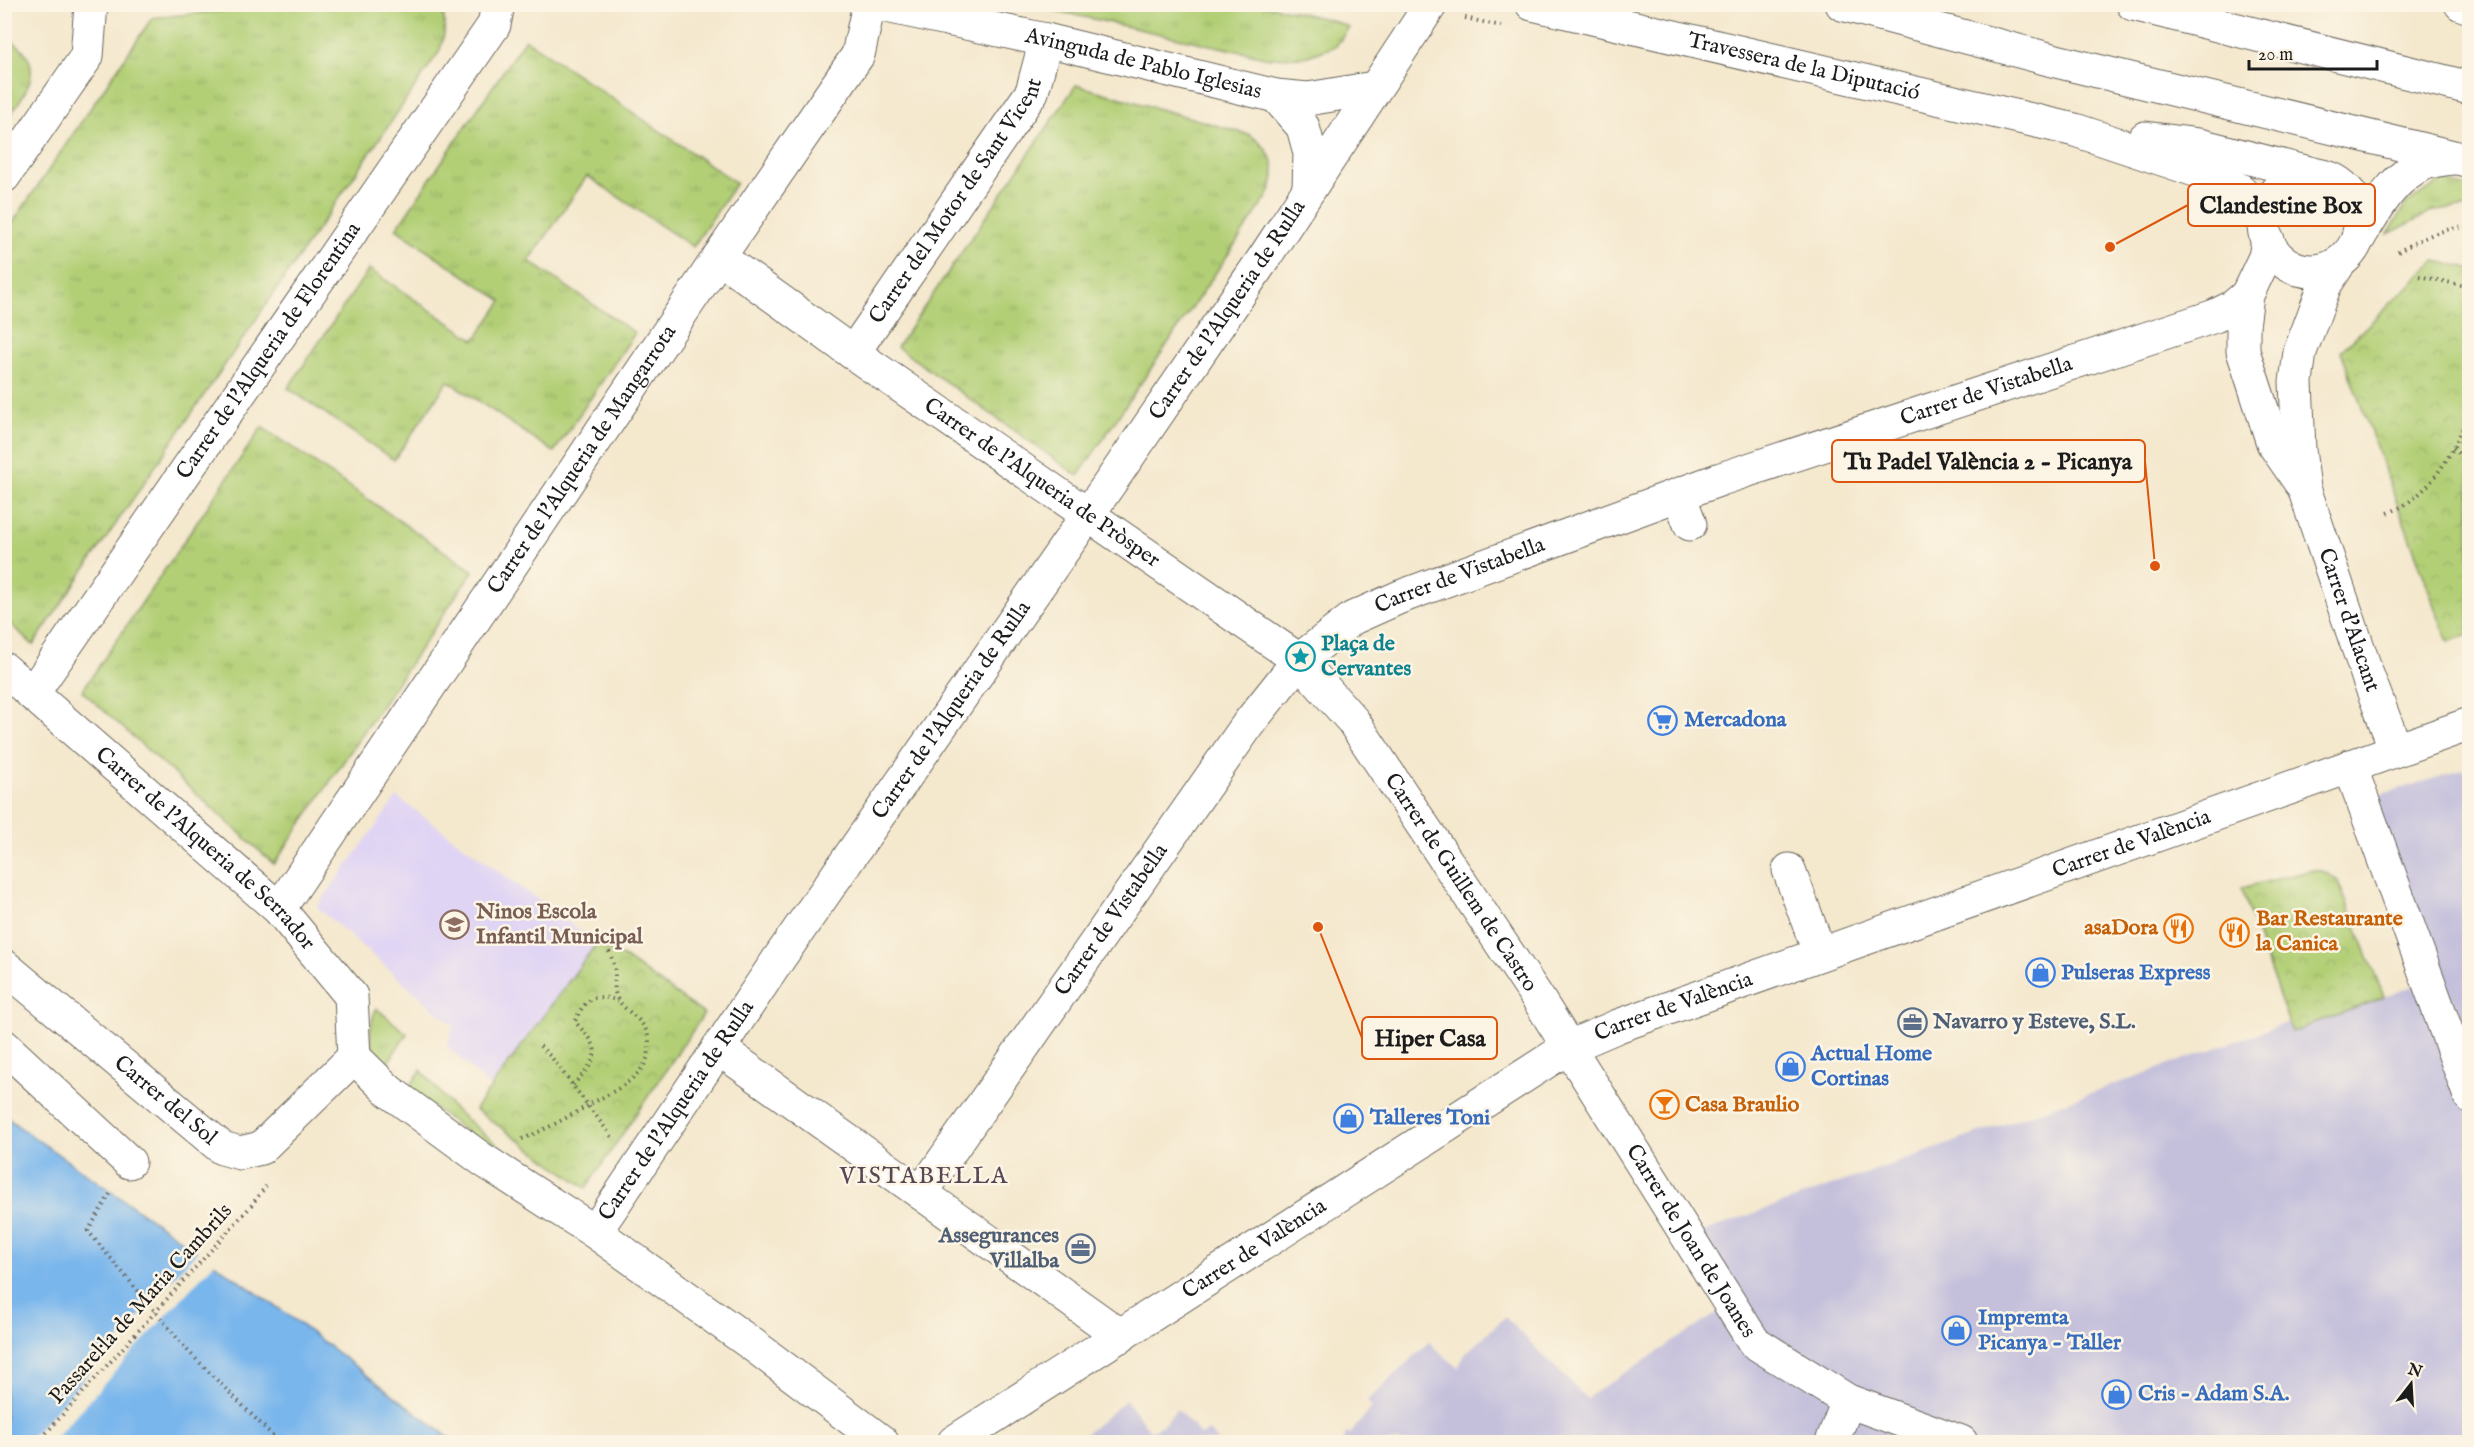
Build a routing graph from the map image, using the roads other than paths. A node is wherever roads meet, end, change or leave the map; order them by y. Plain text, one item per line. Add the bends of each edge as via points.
1 (90, 4) edge
2 (498, 4) edge
3 (869, 4) edge
4 (877, 4) edge
5 (1431, 4) edge
6 (1532, 4) edge
7 (1842, 4) edge
8 (2133, 4) edge
9 (2461, 4) edge
10 (2469, 6) edge
11 (1046, 40) junction
12 (1374, 88) junction
13 (2469, 88) edge
14 (1276, 96) junction
15 (2075, 130) junction
16 (2461, 160) edge
17 (4, 176) edge
18 (2322, 176) junction
19 (1309, 189) junction
20 (2266, 233) junction
21 (2349, 250) junction
22 (719, 257) junction
23 (2247, 295) junction
24 (853, 353) junction
25 (2304, 488) junction
26 (1087, 515) junction
27 (1299, 660) junction
28 (4, 669) edge
29 (32, 694) junction
30 (1353, 721) joint
31 (2469, 724) edge
32 (2396, 750) junction
33 (2350, 766) junction
34 (1789, 870) dead end
35 (279, 909) junction
36 (1820, 954) junction
37 (4, 966) edge
38 (4, 1046) edge
39 (1569, 1047) junction
40 (718, 1048) junction
41 (354, 1057) junction
42 (2469, 1096) edge
43 (129, 1162) road end
44 (921, 1193) junction
45 (595, 1232) junction
46 (1121, 1336) junction
47 (1848, 1401) junction
48 (882, 1443) edge
49 (954, 1443) edge
50 (1832, 1443) edge
51 (1961, 1443) edge

1 - 17 main road via 87,56
2 - 29 main road, Carrer de l'Alqueria de Florentina via 494,25
3 - 22 main road, Carrer de l'Alqueria de Mangarrota via 858,55
4 - 11 main road, Avinguda de Pablo Iglesias
5 - 12 main road, Carrer de l'Alqueria de Rulla
6 - 15 main road, Travessera de la Diputació
7 - 16 main road
8 - 13 main road
9 - 10 main road
11 - 14 main road, Avinguda de Pablo Iglesias
11 - 24 main road, Carrer del Motor de Sant Vicent via 1032,92
12 - 14 main road, Avinguda de Pablo Iglesias via 1308,99
12 - 19 main road, Carrer de l'Alqueria de Rulla
14 - 19 main road, Carrer de l'Alqueria de Rulla via 1303,127 1310,153
15 - 18 main road, Travessera de la Diputació via 2199,145
15 - 20 main road, Travessera de la Diputació via 2240,190 2261,212
16 - 21 main road, Carrer d'Alacant via 2426,163 2410,171 2376,208
18 - 20 main road via 2293,178 2281,187 2268,205
18 - 21 main road via 2337,182 2358,207 2360,223
19 - 26 main road, Carrer de l'Alqueria de Rulla
20 - 21 main road via 2275,253 2298,269 2327,268
20 - 23 main road, Carrer d'Alacant via 2265,257
21 - 25 main road, Carrer d'Alacant via 2325,285 2300,352 2296,412
22 - 24 main road, Carrer de l'Alqueria de Pròsper
22 - 35 main road, Carrer de l'Alqueria de Mangarrota
23 - 25 main road, Carrer d'Alacant via 2243,351 2256,396 2273,442
23 - 27 main road, Carrer de Vistabella via 2215,316 1685,509 1385,603 1353,618
24 - 26 main road, Carrer de l'Alqueria de Pròsper
25 - 32 main road, Carrer d'Alacant
26 - 27 main road, Carrer de l'Alqueria de Pròsper
26 - 40 main road, Carrer de l'Alqueria de Rulla
27 - 30 main road, Carrer de l'Alqueria de Pròsper
27 - 44 main road, Carrer de Vistabella via 1249,723
28 - 29 main road, Carrer de l'Alqueria de Serrador
29 - 35 main road, Carrer de l'Alqueria de Serrador
30 - 39 main road, Carrer de Guillem de Castro
31 - 32 main road, Carrer de València
32 - 33 main road, Carrer de València
33 - 36 main road, Carrer de València
33 - 42 main road
34 - 36 main road
35 - 41 main road, Carrer de l'Alqueria de Serrador via 351,996
36 - 39 main road, Carrer de València
37 - 41 main road, Carrer del Sol via 222,1148 240,1153 261,1148
38 - 43 main road
39 - 46 main road, Carrer de València
39 - 47 main road, Carrer de Joan de Joanes via 1754,1342
40 - 44 main road
40 - 45 main road, Carrer de l'Alqueria de Rulla
41 - 45 main road via 389,1091 483,1160
44 - 46 main road
45 - 48 main road
46 - 49 main road, Carrer de València
47 - 50 main road
47 - 51 main road, Carrer de Joan de Joanes

